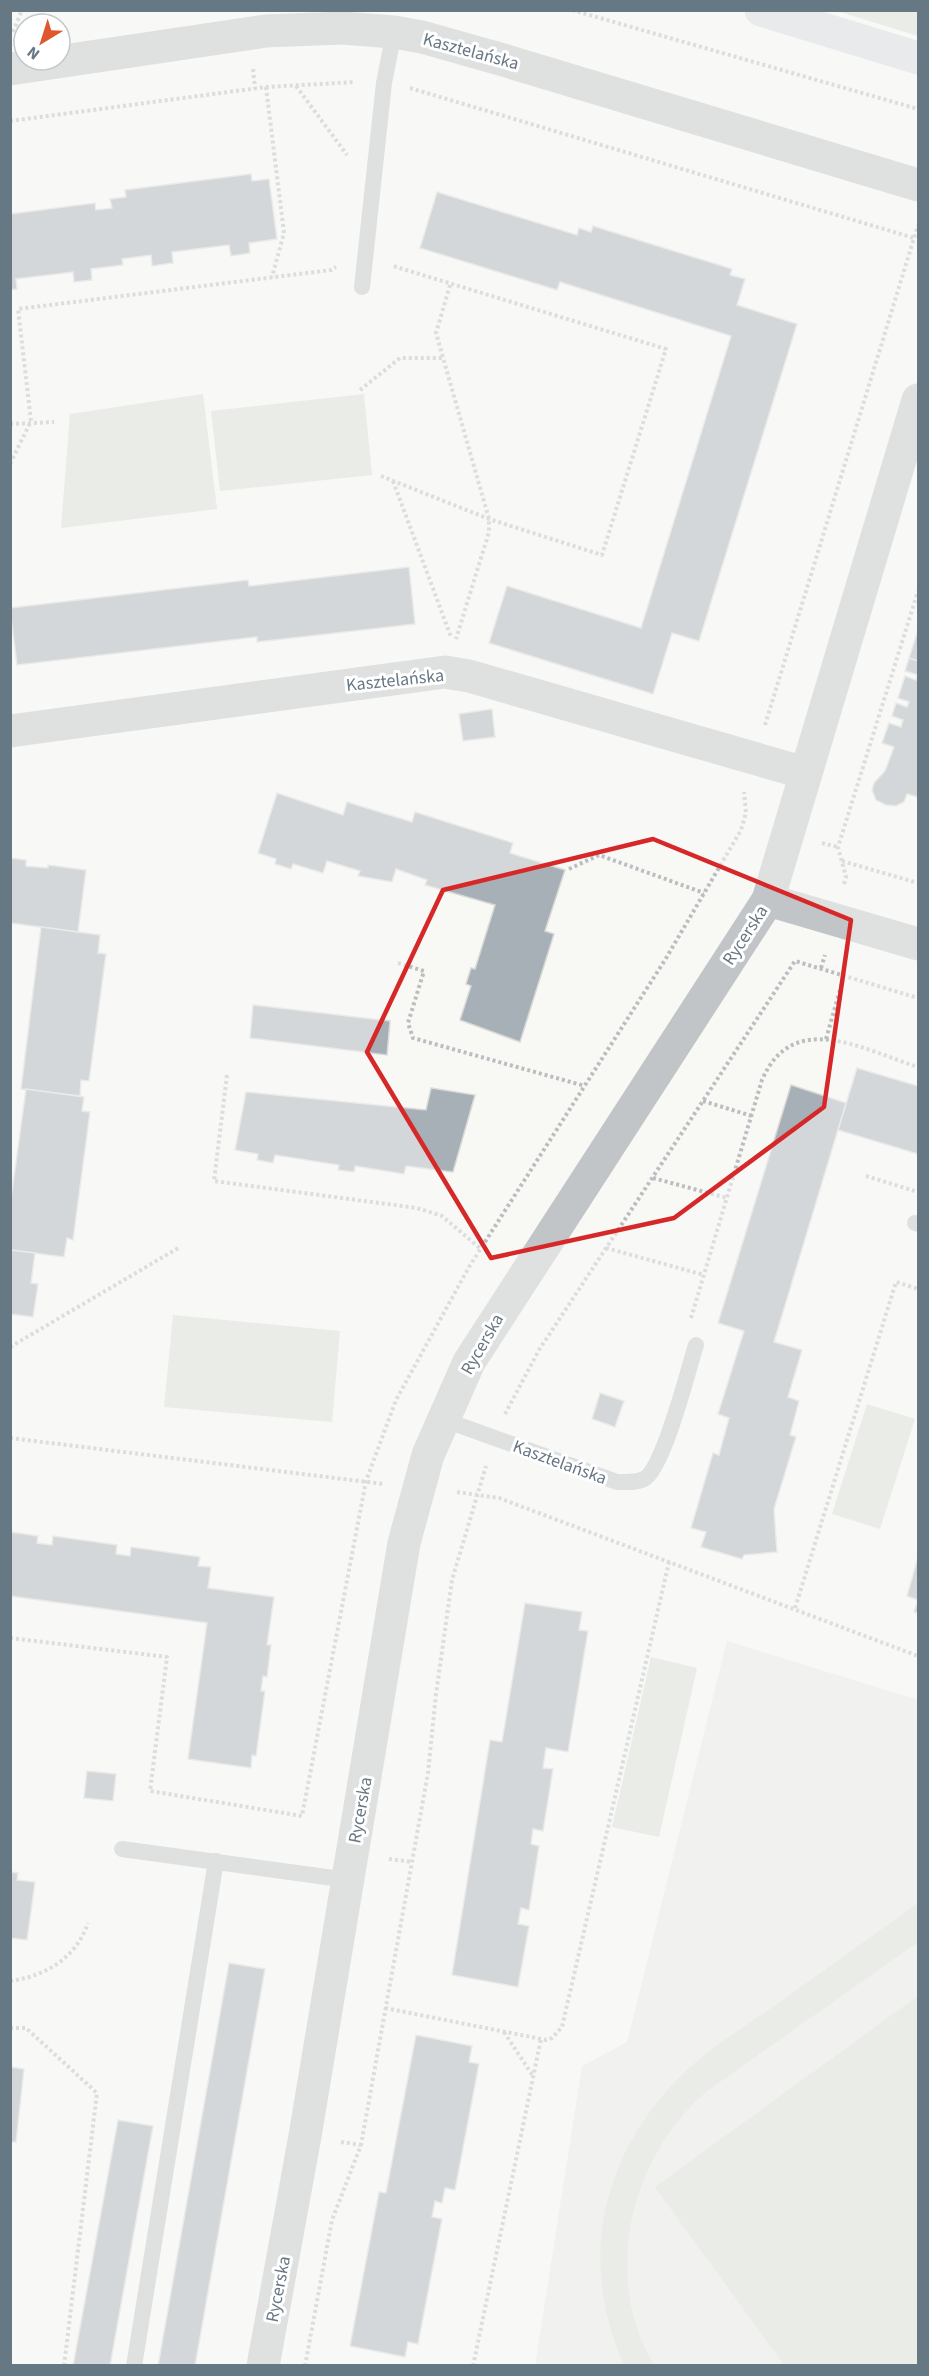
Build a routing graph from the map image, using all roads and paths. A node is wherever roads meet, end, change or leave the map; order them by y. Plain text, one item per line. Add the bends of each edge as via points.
1 (22, 10) edge
2 (572, 10) edge
3 (761, 10) edge
4 (394, 32) junction
5 (10, 38) edge
6 (918, 58) edge
7 (10, 69) edge
8 (384, 83) junction
9 (296, 86) junction
10 (266, 87) junction
11 (918, 109) edge
12 (10, 121) edge
13 (353, 162) dead end
14 (918, 185) edge
15 (918, 225) edge
16 (914, 238) junction
17 (386, 258) dead end
18 (343, 261) dead end
19 (272, 278) junction
20 (450, 285) junction
21 (362, 287) dead end
22 (443, 358) junction
23 (360, 390) dead end
24 (918, 400) edge
25 (31, 421) junction
26 (54, 422) dead end
27 (10, 424) edge
28 (10, 464) edge
29 (381, 476) dead end
30 (393, 481) junction
31 (489, 519) junction
32 (918, 591) edge
33 (10, 731) edge
34 (752, 758) junction
35 (805, 773) junction
36 (841, 861) junction
37 (569, 869) dead end
38 (918, 883) edge
39 (704, 893) junction
40 (768, 900) junction
41 (834, 919) junction
42 (918, 944) edge
43 (398, 963) dead end
44 (821, 968) junction
45 (844, 976) junction
46 (918, 998) edge
47 (826, 1039) junction
48 (918, 1067) edge
49 (227, 1075) dead end
50 (585, 1086) junction
51 (703, 1101) junction
52 (752, 1116) junction
53 (866, 1176) dead end
54 (652, 1178) junction
55 (918, 1192) edge
56 (727, 1198) junction
57 (180, 1247) dead end
58 (606, 1248) junction
59 (481, 1249) junction
60 (704, 1275) junction
61 (918, 1288) edge
62 (696, 1345) joint
63 (10, 1347) edge
64 (442, 1419) junction
65 (10, 1438) edge
66 (495, 1438) junction
67 (366, 1481) junction
68 (417, 1489) junction
69 (476, 1492) junction
70 (669, 1562) junction
71 (795, 1608) junction
72 (10, 1638) edge
73 (918, 1656) edge
74 (122, 1849) dead end
75 (216, 1862) junction
76 (348, 1880) junction
77 (88, 1923) dead end
78 (10, 1981) edge
79 (385, 2008) junction
80 (10, 2028) edge
81 (503, 2031) junction
82 (541, 2039) junction
83 (534, 2076) junction
84 (64, 2366) edge
85 (134, 2366) edge
86 (263, 2366) edge
87 (304, 2366) edge
88 (473, 2366) edge

1 - 5 path
2 - 11 path
3 - 6 street
4 - 7 street, Kasztelańska via 342,28 266,31
4 - 8 lane
4 - 14 street, Kasztelańska via 510,62
8 - 9 path
8 - 16 path
8 - 21 lane
9 - 10 path
9 - 13 path
10 - 12 path
10 - 19 path via 284,233
15 - 16 path
16 - 34 path
17 - 20 path via 393,267
18 - 19 path via 331,270
19 - 25 path via 18,309
20 - 22 path via 436,333
20 - 31 path via 666,349 602,555
22 - 23 path via 399,358
22 - 31 path
24 - 35 street, Rycerska
25 - 26 path
25 - 27 path
25 - 28 path
29 - 30 path
30 - 31 path
30 - 31 path via 454,646 489,532
32 - 36 path via 838,847
33 - 34 street, Kasztelańska via 445,672
34 - 35 street, Kasztelańska
34 - 39 path via 744,787 746,813 741,830
35 - 40 street, Rycerska
36 - 38 path
36 - 41 path via 846,877
37 - 39 path via 599,855
39 - 50 path
40 - 41 street
40 - 64 street, Rycerska via 509,1298 470,1362
41 - 42 street
41 - 44 path
43 - 50 path via 424,971 408,1023 413,1038
44 - 45 path
44 - 51 path via 795,961
45 - 46 path
45 - 47 path
47 - 48 path
47 - 52 path via 809,1038 776,1055 762,1080
49 - 59 path via 214,1181 417,1208 442,1216
50 - 59 path
51 - 52 path
51 - 54 path
52 - 56 path
53 - 55 path
54 - 56 path
54 - 58 path
56 - 60 path
57 - 63 path
58 - 60 path
58 - 66 path via 538,1350 511,1398
59 - 67 path via 396,1400
60 - 62 path via 688,1328
61 - 71 path via 896,1282
62 - 66 lane, Kasztelańska via 663,1451 654,1470 645,1478 632,1483 617,1482
64 - 66 lane, Kasztelańska
64 - 68 street, Rycerska
65 - 67 path
66 - 69 path
67 - 68 path
67 - 72 path via 302,1816 150,1791 167,1657
68 - 69 path
68 - 76 street, Rycerska via 404,1543
69 - 70 path
69 - 79 path via 452,1580 428,1773
70 - 71 path
70 - 82 path via 562,2027 552,2038
71 - 73 path
74 - 75 lane
75 - 76 lane
75 - 85 lane
76 - 86 street, Rycerska
77 - 78 path via 80,1942 52,1968 32,1978
79 - 81 path
79 - 87 path via 361,2145 332,2220
80 - 84 path via 26,2028 97,2093
81 - 82 path
81 - 83 path
82 - 83 path
83 - 88 path

